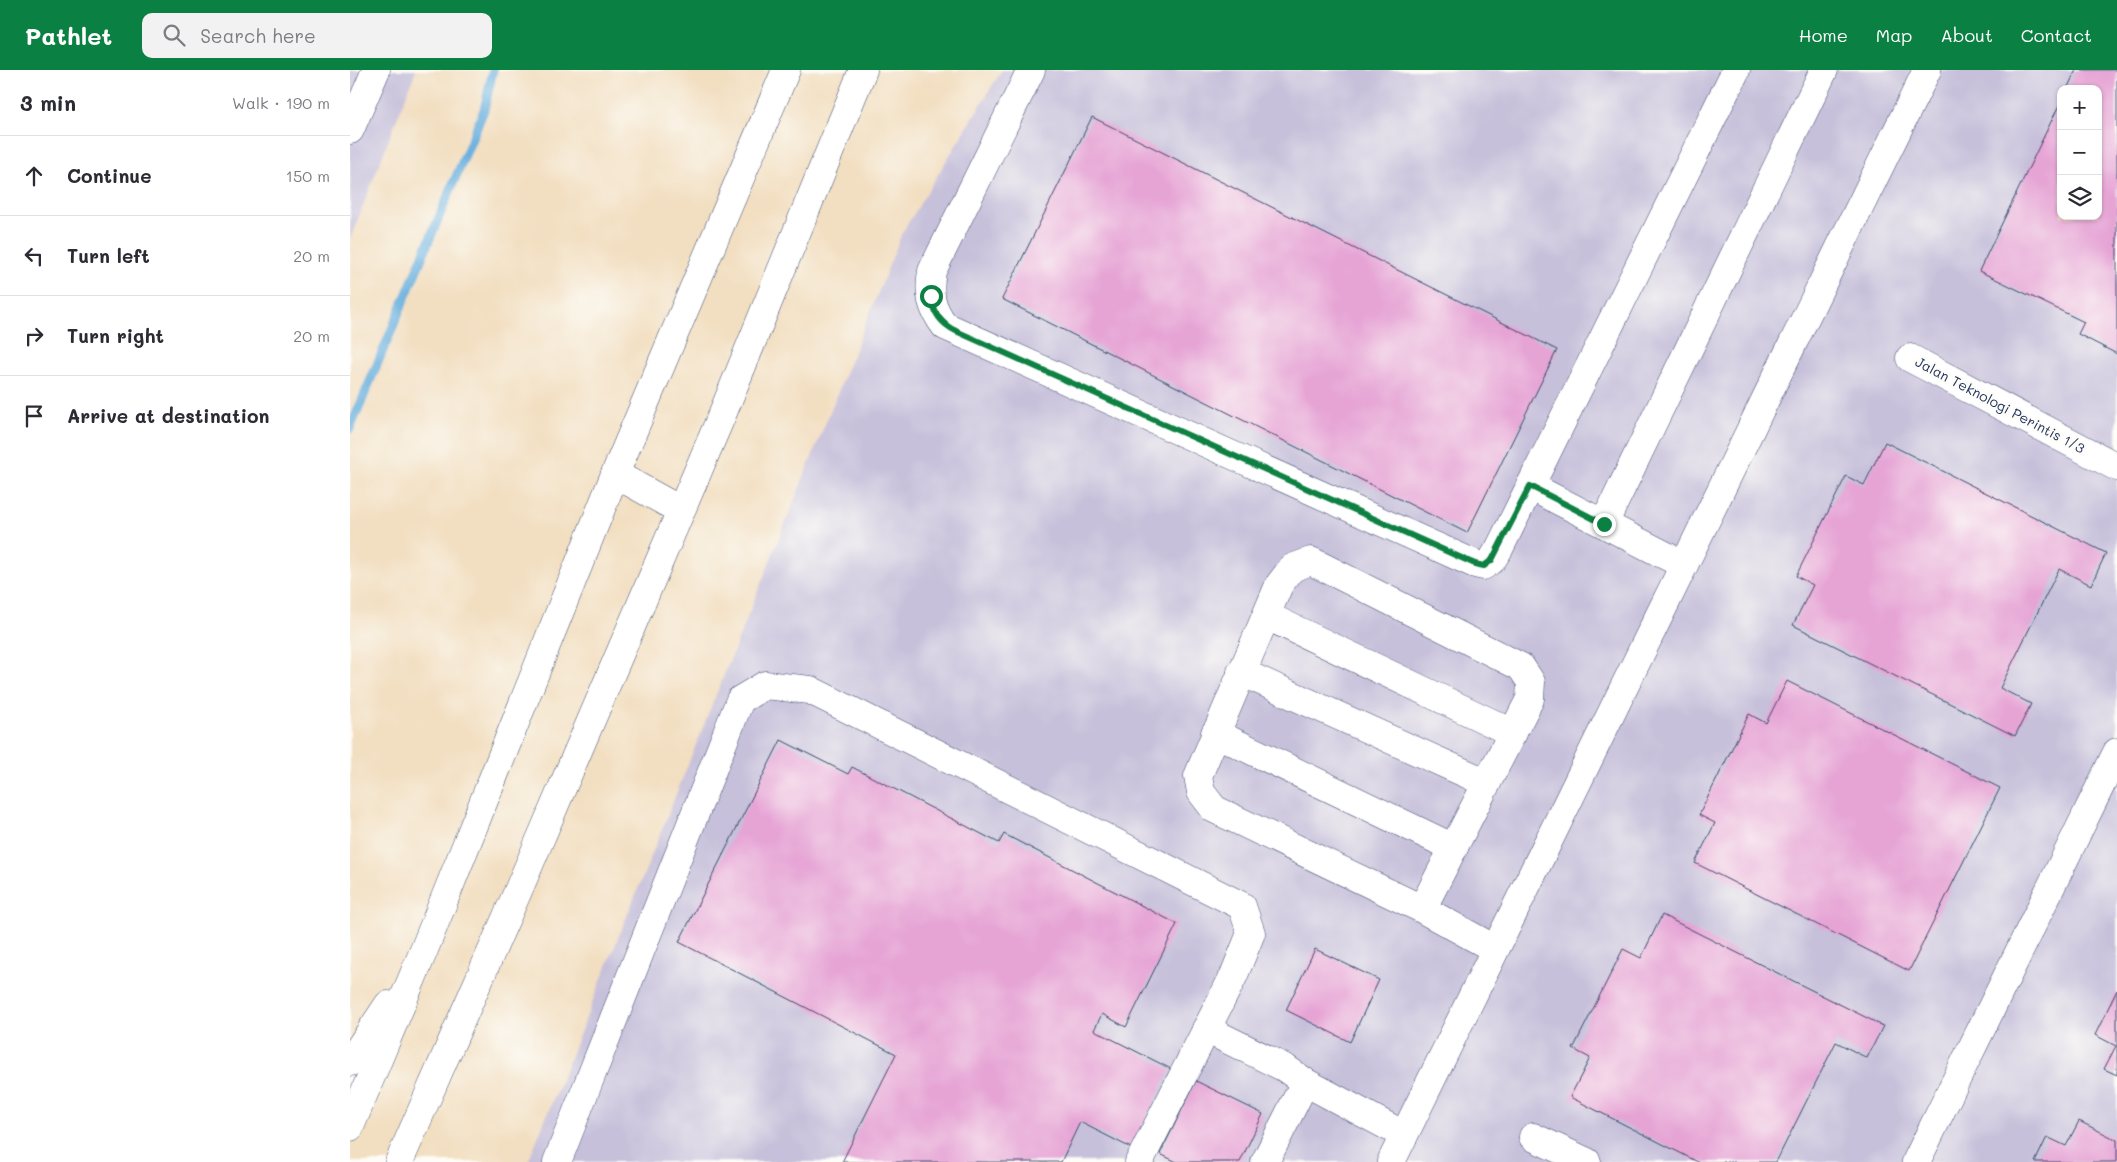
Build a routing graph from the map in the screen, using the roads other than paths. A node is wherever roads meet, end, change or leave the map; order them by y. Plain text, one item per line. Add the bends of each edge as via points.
1 (376, 70) edge
2 (786, 70) edge
3 (863, 70) edge
4 (1031, 70) edge
5 (1736, 70) edge
6 (1824, 70) edge
7 (1927, 70) edge
8 (350, 130) edge
9 (1910, 358) dead end
10 (2117, 467) edge
11 (615, 474) junction
12 (1530, 486) junction
13 (680, 510) junction
14 (1604, 524) junction
15 (1684, 565) junction
16 (1267, 616) junction
17 (1241, 672) junction
18 (1513, 732) junction
19 (1214, 734) junction
20 (2117, 752) edge
21 (1487, 783) junction
22 (1454, 848) junction
23 (1422, 909) junction
24 (1495, 949) junction
25 (424, 950) junction
26 (1206, 1029) junction
27 (350, 1062) edge
28 (1305, 1082) junction
29 (350, 1127) edge
30 (412, 1131) junction
31 (1404, 1135) junction
32 (1533, 1138) dead end
33 (399, 1162) edge
34 (403, 1162) edge
35 (557, 1162) edge
36 (1139, 1162) edge
37 (1265, 1162) edge
38 (1390, 1162) edge
39 (1587, 1162) edge
40 (1916, 1162) edge

1 - 8 main road
2 - 11 main road
3 - 13 main road
4 - 12 main road via 932,271 932,305 945,326 1475,564 1484,566 1492,560
5 - 12 main road
6 - 14 main road
7 - 15 main road
9 - 10 main road, Jalan Teknologi Perintis 1/3
11 - 13 main road
11 - 25 main road
12 - 14 main road
13 - 30 main road
14 - 15 main road
15 - 24 main road
16 - 17 main road
16 - 18 main road
16 - 18 main road via 1283,579 1292,568 1311,561 1522,668 1531,682 1530,699
17 - 19 main road
17 - 21 main road
18 - 21 main road
19 - 22 main road
19 - 23 main road via 1198,776 1202,792 1214,809
20 - 40 main road
21 - 22 main road
22 - 23 main road
23 - 24 main road
24 - 31 main road
25 - 27 main road
25 - 29 main road
26 - 28 main road via 1285,1068
26 - 35 main road via 1251,933 1242,906 810,690 765,685 740,700
26 - 36 main road
28 - 31 main road
28 - 37 main road
30 - 33 main road
30 - 34 main road
31 - 38 main road
32 - 39 main road

